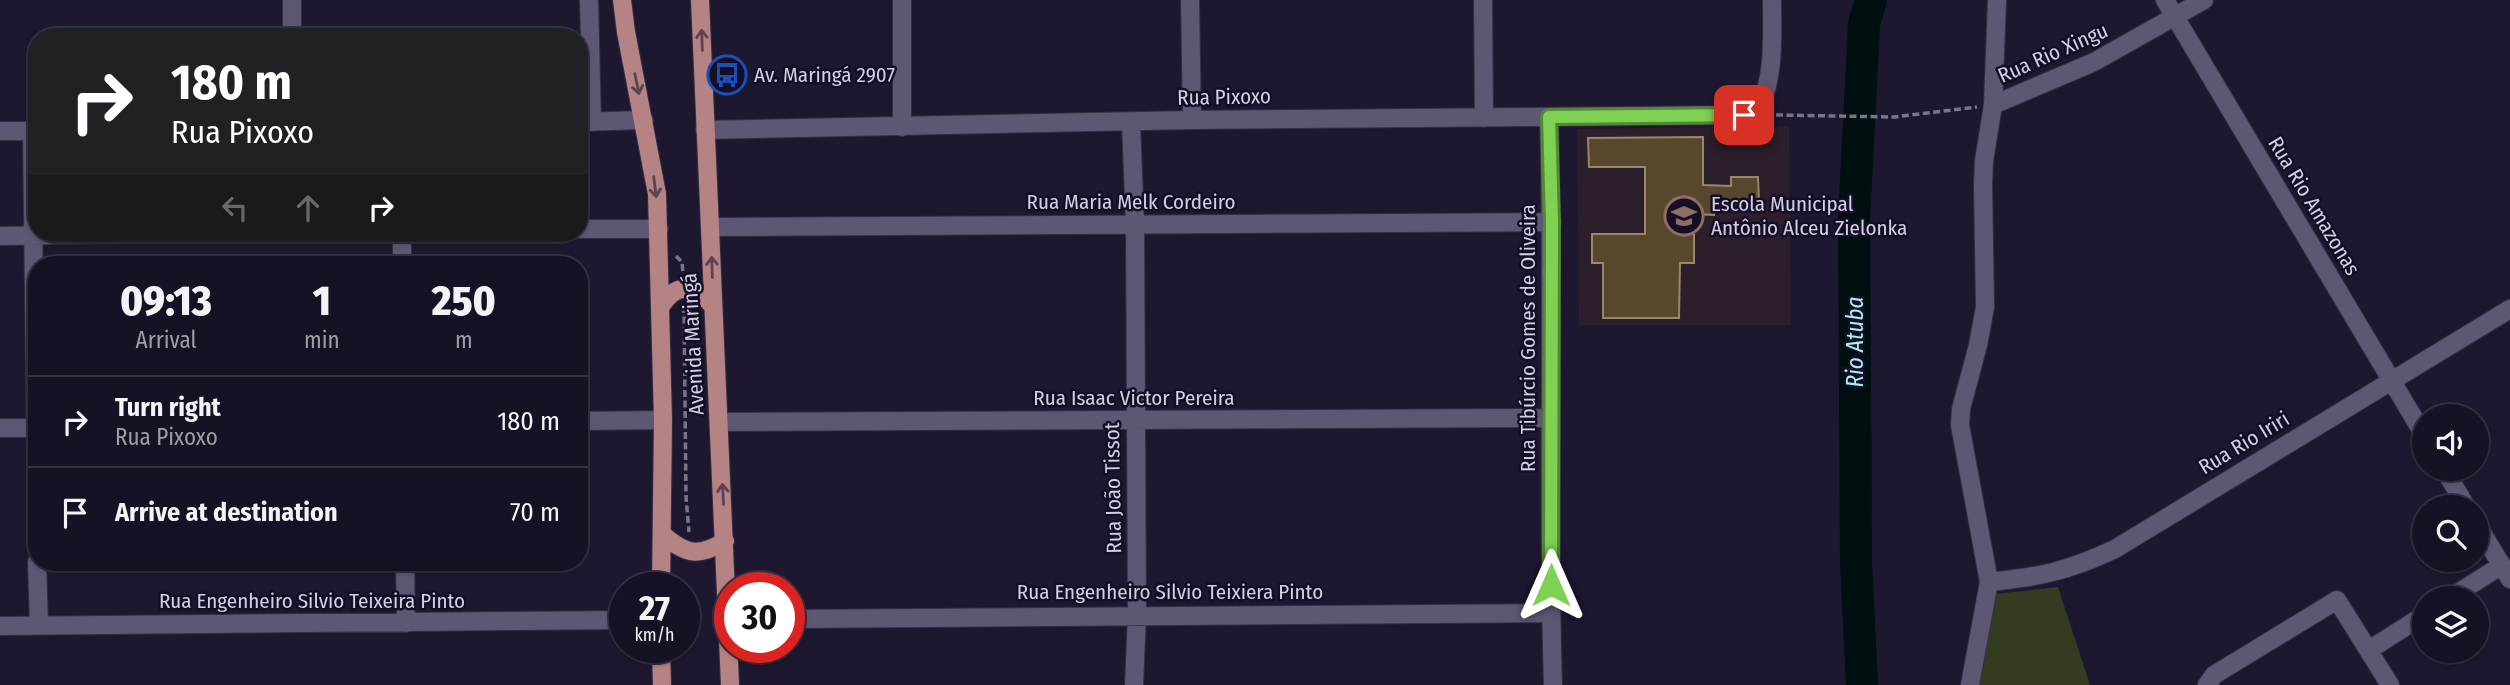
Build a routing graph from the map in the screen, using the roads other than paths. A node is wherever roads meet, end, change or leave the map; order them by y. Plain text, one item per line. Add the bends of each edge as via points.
1 (292, 0) edge
2 (589, 0) edge
3 (622, 0) edge
4 (700, 0) edge
5 (902, 0) edge
6 (1190, 0) edge
7 (1483, 0) edge
8 (1772, 0) edge
9 (1997, 0) edge
10 (2165, 0) edge
11 (2204, 0) edge
12 (2175, 18) junction
13 (292, 28) edge
14 (588, 41) edge
15 (1993, 105) junction
16 (1549, 117) junction
17 (1484, 118) junction
18 (644, 120) junction
19 (1192, 120) junction
20 (588, 122) edge
21 (1131, 122) junction
22 (902, 127) junction
23 (705, 130) junction
24 (0, 131) edge
25 (28, 131) edge
26 (1552, 222) junction
27 (1135, 224) junction
28 (710, 227) junction
29 (588, 229) edge
30 (659, 229) junction
31 (28, 235) edge
32 (0, 236) edge
33 (661, 306) junction
34 (713, 306) junction
35 (2510, 309) edge
36 (2392, 381) junction
37 (2412, 415) edge
38 (1550, 418) junction
39 (663, 419) junction
40 (588, 421) edge
41 (1135, 421) junction
42 (719, 422) junction
43 (0, 428) edge
44 (28, 428) edge
45 (662, 534) junction
46 (725, 541) junction
47 (2489, 544) edge
48 (37, 571) edge
49 (405, 571) edge
50 (661, 572) edge
51 (727, 572) edge
52 (2506, 572) edge
53 (1989, 582) junction
54 (2476, 586) edge
55 (1551, 612) junction
56 (1136, 615) junction
57 (805, 619) edge
58 (609, 620) edge
59 (406, 623) junction
60 (2412, 623) edge
61 (39, 625) junction
62 (0, 626) edge
63 (2369, 650) junction
64 (661, 663) edge
65 (730, 663) edge
66 (662, 685) edge
67 (730, 685) edge
68 (1134, 685) edge
69 (1553, 685) edge
70 (1970, 685) edge
71 (2207, 685) edge
72 (2390, 685) edge

1 - 13 street
2 - 14 street
3 -> 18 main road, Avenida Maringá
23 -> 4 main road, Avenida Maringá
5 - 22 street
6 - 19 street
7 - 17 street
8 - 16 street, Rua Pixoxo via 1772,58 1759,109 1744,115
9 - 15 street
10 - 12 street, Rua Rio Amazonas
11 - 12 street, Rua Rio Xingu
12 - 15 street, Rua Rio Xingu via 2065,76
12 - 36 street, Rua Rio Amazonas
15 - 53 street via 1984,161 1984,307 1960,425
16 - 17 street, Rua Pixoxo
16 - 26 street, Rua Tibúrcio Gomes de Oliveira
17 - 19 street, Rua Pixoxo
18 - 20 street
18 -> 30 main road, Avenida Maringá
19 - 21 street, Rua Pixoxo
21 - 22 street, Rua Pixoxo
21 - 27 street, Rua João Tissot
22 - 23 street, Rua Pixoxo
23 - 28 main road, Avenida Maringá
24 - 25 street
26 - 27 street, Rua Maria Melk Cordeiro
26 - 38 street, Rua Tibúrcio Gomes de Oliveira
27 - 28 street, Rua Maria Melk Cordeiro
27 - 41 street, Rua João Tissot
34 -> 28 main road, Avenida Maringá
29 - 30 street
30 - 33 main road, Avenida Maringá
31 - 32 street
33 - 34 main road via 674,291 683,289 694,290
33 - 39 main road, Avenida Maringá
34 - 42 main road, Avenida Maringá
35 - 36 street, Rua Rio Iriri
36 - 37 street, Rua Rio Amazonas
36 - 53 street, Rua Rio Iriri via 2103,554 2035,578
38 - 41 street, Rua Isaac Victor Pereira
38 - 55 street, Rua Tibúrcio Gomes de Oliveira
39 - 40 street
39 - 45 main road, Avenida Maringá
41 - 42 street, Rua Isaac Victor Pereira
41 - 56 street, Rua João Tissot
46 -> 42 main road, Avenida Maringá
43 - 44 street
45 - 46 main road via 686,551 702,552
45 - 50 main road, Avenida Maringá
46 - 51 main road, Avenida Maringá
47 - 52 street
48 - 61 street
49 - 59 street
52 - 54 street
53 - 70 street
55 - 56 street, Rua Engenheiro Silvio Teixiera Pinto
55 - 69 street, Rua Tibúrcio Gomes de Oliveira
56 - 57 street, Rua Engenheiro Silvio Teixiera Pinto
56 - 68 street, Rua João Tissot
58 - 59 street, Rua Engenheiro Silvio Teixeira Pinto
59 - 61 street, Rua Engenheiro Silvio Teixeira Pinto
60 - 63 street
61 - 62 street, Rua Engenheiro Silvio Teixeira Pinto
63 - 71 street via 2337,600 2214,675
63 - 72 street
64 - 66 main road
65 - 67 main road, Avenida Maringá

